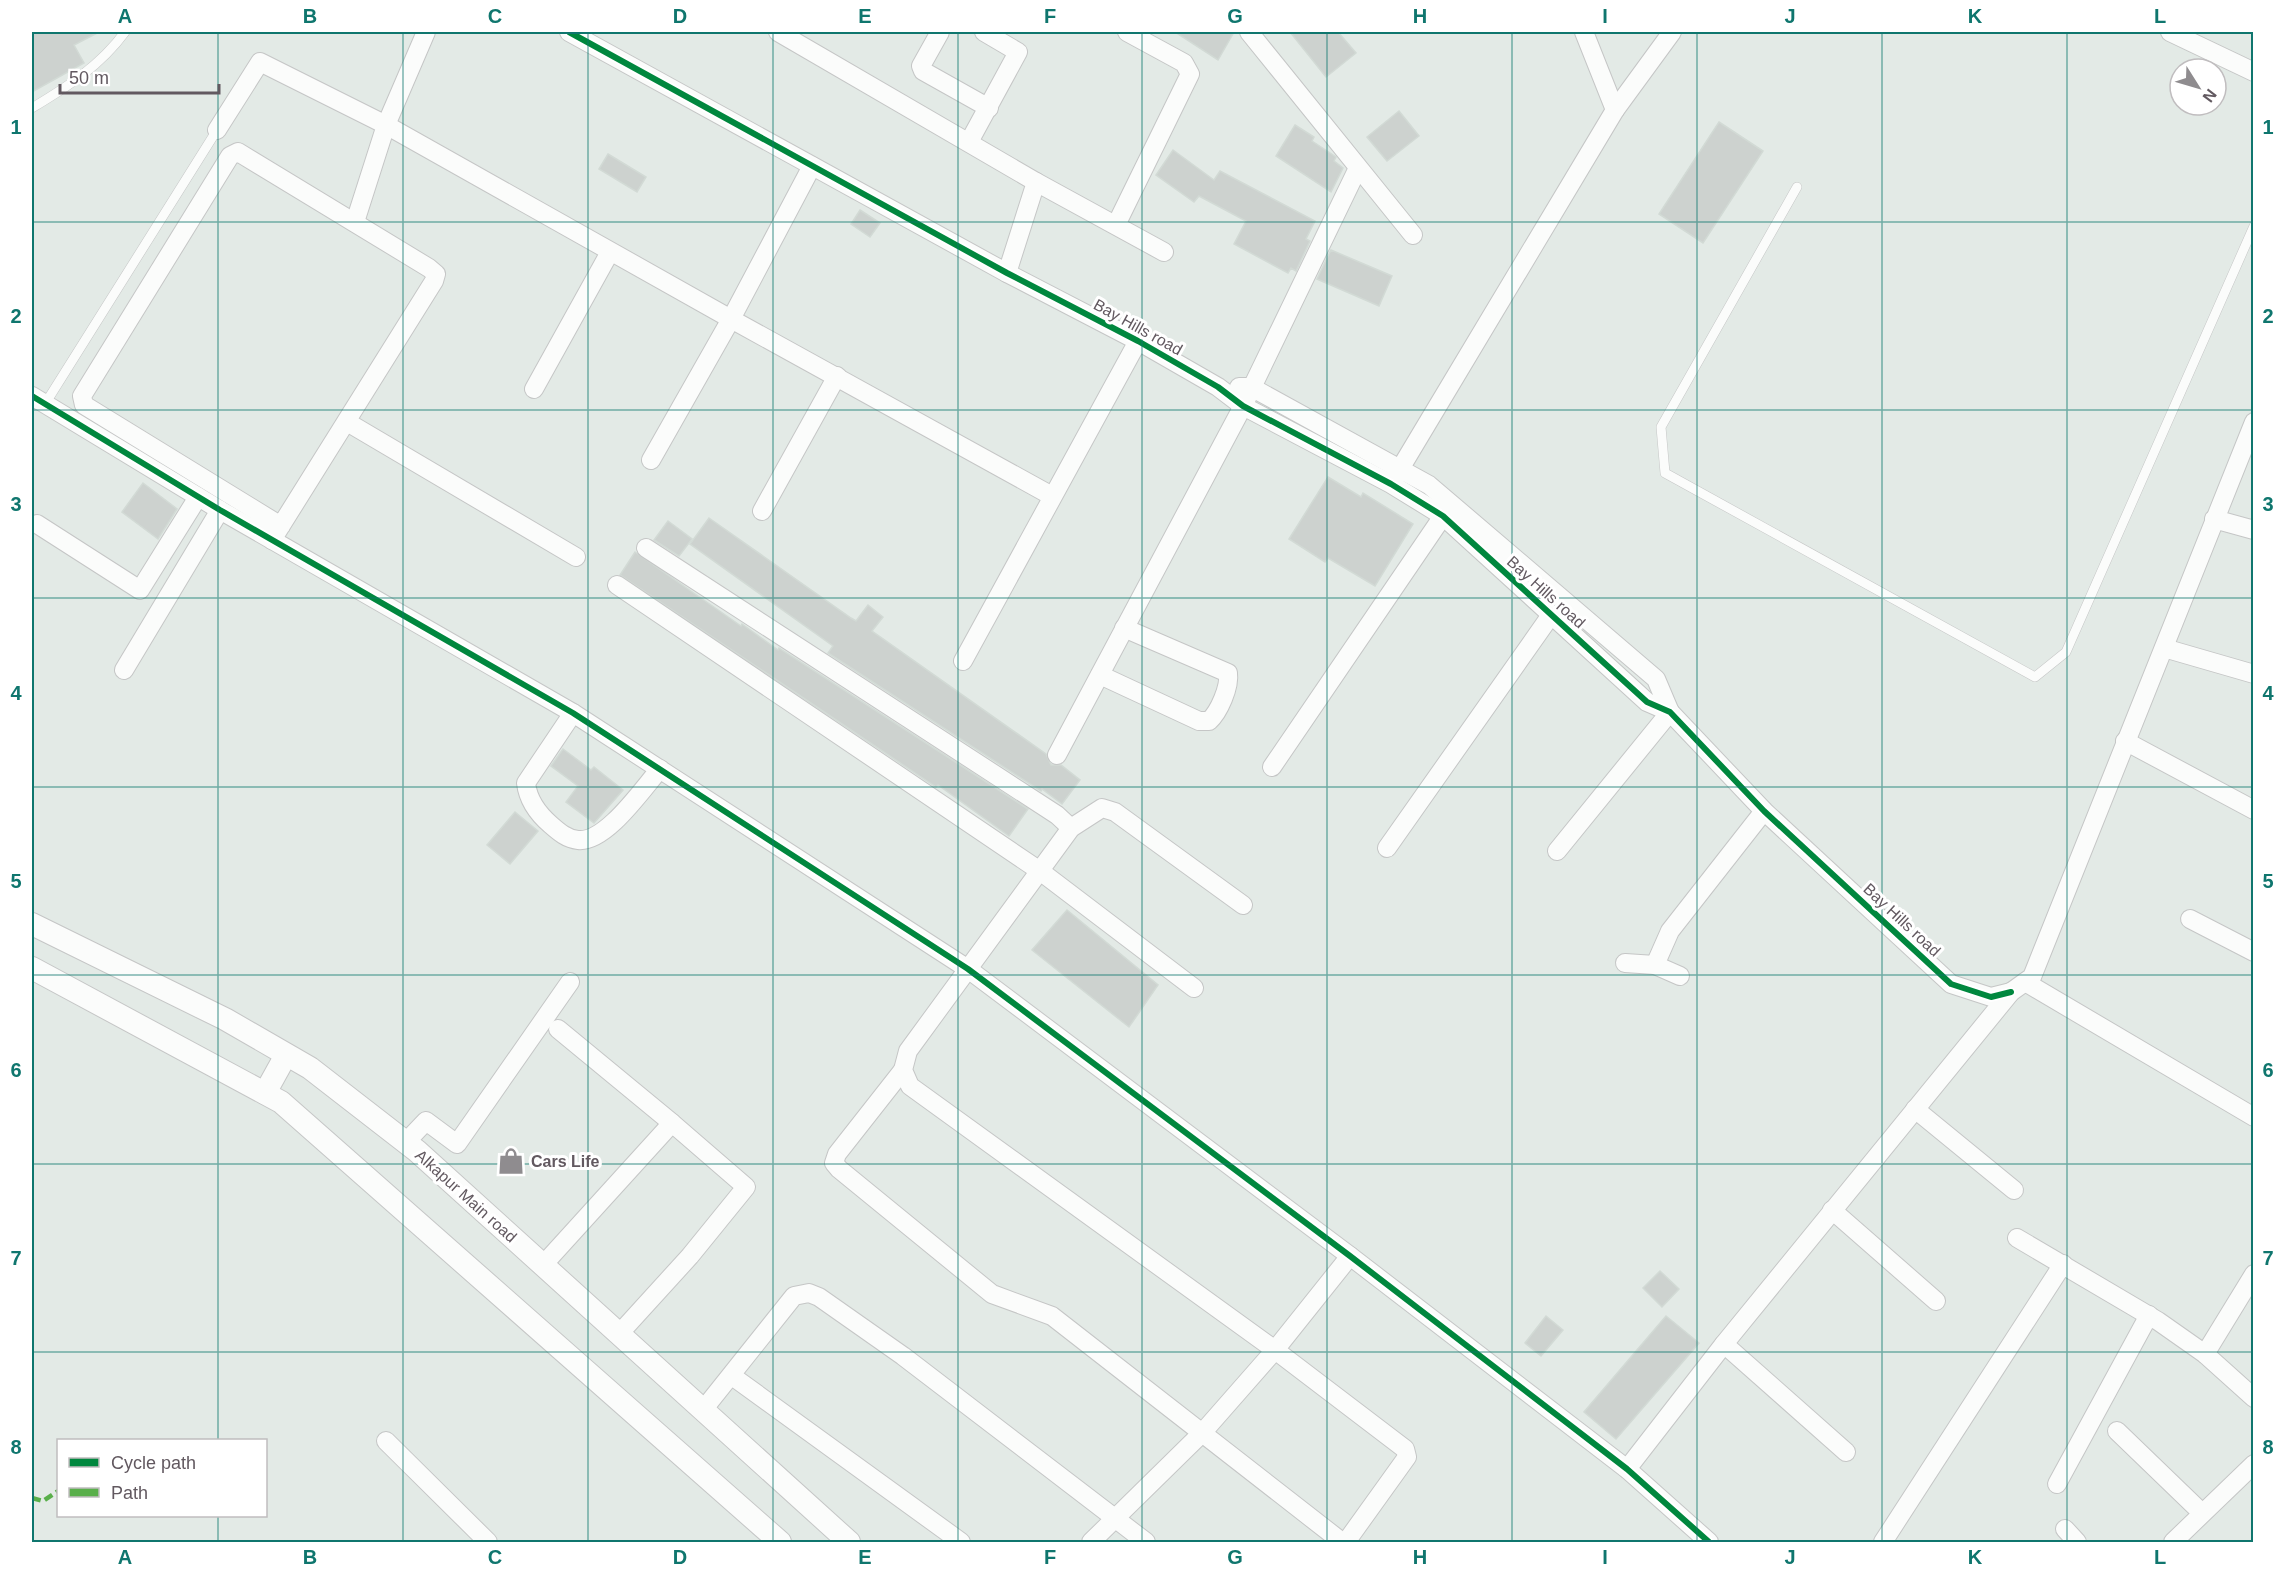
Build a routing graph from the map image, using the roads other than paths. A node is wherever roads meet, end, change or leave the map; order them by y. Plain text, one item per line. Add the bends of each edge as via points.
1 (125, 32) edge
2 (426, 32) edge
3 (569, 32) edge
4 (777, 32) edge
5 (940, 32) edge
6 (984, 32) edge
7 (1127, 32) edge
8 (1249, 32) edge
9 (1584, 32) edge
10 (1672, 32) edge
11 (2170, 32) edge
12 (2253, 72) edge
13 (32, 108) edge
14 (988, 108) junction
15 (1615, 110) junction
16 (386, 124) junction
17 (218, 130) joint
18 (969, 142) junction
19 (812, 166) junction
20 (1358, 168) junction
21 (1036, 182) junction
22 (1797, 187) dead end
23 (355, 222) junction
24 (1116, 225) junction
25 (2253, 226) edge
26 (1413, 235) dead end
27 (610, 252) junction
28 (1164, 252) dead end
29 (1007, 273) junction
30 (731, 319) junction
31 (1138, 341) junction
32 (837, 376) junction
33 (1218, 387) junction
34 (1251, 387) junction
35 (534, 389) dead end
36 (38, 400) edge
37 (1243, 406) junction
38 (347, 422) junction
39 (2253, 422) edge
40 (651, 460) dead end
41 (1396, 476) junction
42 (1052, 496) junction
43 (198, 497) junction
44 (220, 510) junction
45 (762, 511) dead end
46 (1443, 516) junction
47 (2214, 519) junction
48 (37, 524) dead end
49 (2253, 530) edge
50 (276, 533) junction
51 (646, 548) dead end
52 (576, 557) dead end
53 (617, 585) dead end
54 (1551, 615) junction
55 (1124, 628) junction
56 (2164, 648) junction
57 (963, 661) dead end
58 (124, 670) dead end
59 (1100, 675) junction
60 (2253, 675) edge
61 (1670, 712) junction
62 (573, 713) junction
63 (2125, 741) junction
64 (1057, 755) dead end
65 (1272, 767) dead end
66 (660, 769) junction
67 (2253, 810) edge
68 (1764, 811) junction
69 (1071, 828) junction
70 (1387, 848) dead end
71 (1557, 851) dead end
72 (1040, 871) junction
73 (1243, 905) dead end
74 (2190, 919) dead end
75 (32, 924) edge
76 (2253, 952) edge
77 (1625, 963) dead end
78 (1655, 965) junction
79 (32, 968) edge
80 (968, 969) junction
81 (1680, 976) dead end
82 (570, 982) dead end
83 (2018, 987) junction
84 (1194, 988) dead end
85 (558, 1029) dead end
86 (286, 1055) junction
87 (903, 1070) junction
88 (265, 1093) junction
89 (1915, 1109) junction
90 (2253, 1117) edge
91 (672, 1123) junction
92 (406, 1142) junction
93 (2014, 1190) dead end
94 (1832, 1210) junction
95 (2017, 1238) dead end
96 (1350, 1256) junction
97 (2063, 1264) junction
98 (543, 1266) junction
99 (2253, 1274) edge
100 (1936, 1301) dead end
101 (2149, 1316) junction
102 (619, 1334) junction
103 (1724, 1344) junction
104 (1275, 1350) junction
105 (2205, 1354) junction
106 (732, 1376) junction
107 (2253, 1398) edge
108 (703, 1410) junction
109 (2117, 1431) dead end
110 (1203, 1432) junction
111 (386, 1441) dead end
112 (1846, 1452) dead end
113 (2253, 1464) edge
114 (1627, 1469) junction
115 (2057, 1484) dead end
116 (2202, 1512) junction
117 (1114, 1519) junction
118 (488, 1542) edge
119 (780, 1542) edge
120 (849, 1542) edge
121 (961, 1542) edge
122 (1091, 1542) edge
123 (1146, 1542) edge
124 (1344, 1542) edge
125 (1709, 1542) edge
126 (1882, 1542) edge
127 (2173, 1542) edge

1 - 13 lane via 110,52 80,77
2 - 16 street
3 - 19 street, Bay Hills road
4 - 18 street
5 - 14 street via 921,66 923,71
6 - 14 street via 1018,52
7 - 24 street via 1184,63 1190,74
8 - 20 street
9 - 15 street
10 - 15 street
11 - 12 street
14 - 18 street
15 - 41 street
16 - 17 street via 260,62
16 - 23 street
16 - 27 street
17 - 36 lane
18 - 21 street
19 - 29 street, Bay Hills road
19 - 30 street
20 - 26 street
20 - 34 street
21 - 24 street
21 - 29 street
22 - 25 lane via 1661,427 1665,473 2035,677 2066,652
23 - 38 street via 436,274
23 - 50 street via 247,156 238,152 230,156 82,396 84,405
24 - 28 street
27 - 30 street
27 - 35 street
29 - 31 street, Bay Hills road
30 - 32 street
30 - 40 street
31 - 33 street, Bay Hills road
31 - 42 street
32 - 42 street
32 - 45 street
33 - 34 street
33 - 37 street, Bay Hills road
34 - 37 street
34 - 41 street
36 - 43 street
37 - 41 street, Bay Hills road
37 - 55 street
38 - 50 street
38 - 52 street
39 - 47 street
41 - 46 street, Bay Hills road
41 - 61 street via 1429,485 1656,680
42 - 57 street
43 - 44 street
43 - 48 street via 140,590
44 - 50 street
44 - 58 street
46 - 54 street, Bay Hills road
46 - 65 street
47 - 49 street
47 - 56 street
50 - 62 street
51 - 69 street via 1057,815
53 - 72 street
54 - 61 street, Bay Hills road via 1647,702
54 - 70 street
55 - 59 street
55 - 59 street via 1228,673 1215,716 1199,721
56 - 60 street
56 - 63 street
59 - 64 street
61 - 68 street, Bay Hills road
61 - 71 street
62 - 66 street
62 - 66 street via 526,783 528,798 544,820 562,835 580,841 601,834
63 - 67 street
63 - 83 street via 2041,957 2032,976
66 - 80 street
68 - 78 street via 1670,931
68 - 83 street, Bay Hills road via 1951,984 1991,997
69 - 72 street
69 - 73 street via 1102,808 1115,812
72 - 80 street
72 - 84 street
74 - 76 street
75 - 86 street, Alkapur Main road via 225,1019
77 - 78 street
78 - 81 street
79 - 88 street
80 - 87 street via 908,1051
80 - 96 street
82 - 92 street via 457,1144 426,1121
83 - 89 street
83 - 90 street
85 - 91 street
86 - 88 street
86 - 92 street, Alkapur Main road via 310,1068
87 - 104 street via 910,1086
87 - 110 street via 834,1163 992,1294 1052,1316
88 - 119 street via 301,1119
89 - 93 street
89 - 94 street
91 - 98 street
91 - 102 street via 746,1187
92 - 98 street, Alkapur Main road
94 - 100 street
94 - 103 street
95 - 97 street
96 - 104 street
96 - 114 street
97 - 101 street
97 - 126 street
98 - 102 street, Alkapur Main road
99 - 105 street
101 - 105 street
101 - 115 street
102 - 108 street, Alkapur Main road
103 - 112 street
103 - 114 street
104 - 110 street
104 - 124 street via 1405,1449 1407,1457
105 - 107 street
106 - 108 street
106 - 117 street via 794,1296 809,1293 903,1356
106 - 121 street
108 - 120 street, Alkapur Main road
109 - 116 street
110 - 117 street
110 - 124 street
111 - 118 street
113 - 116 street
114 - 125 street
116 - 127 street
117 - 122 street
117 - 123 street

